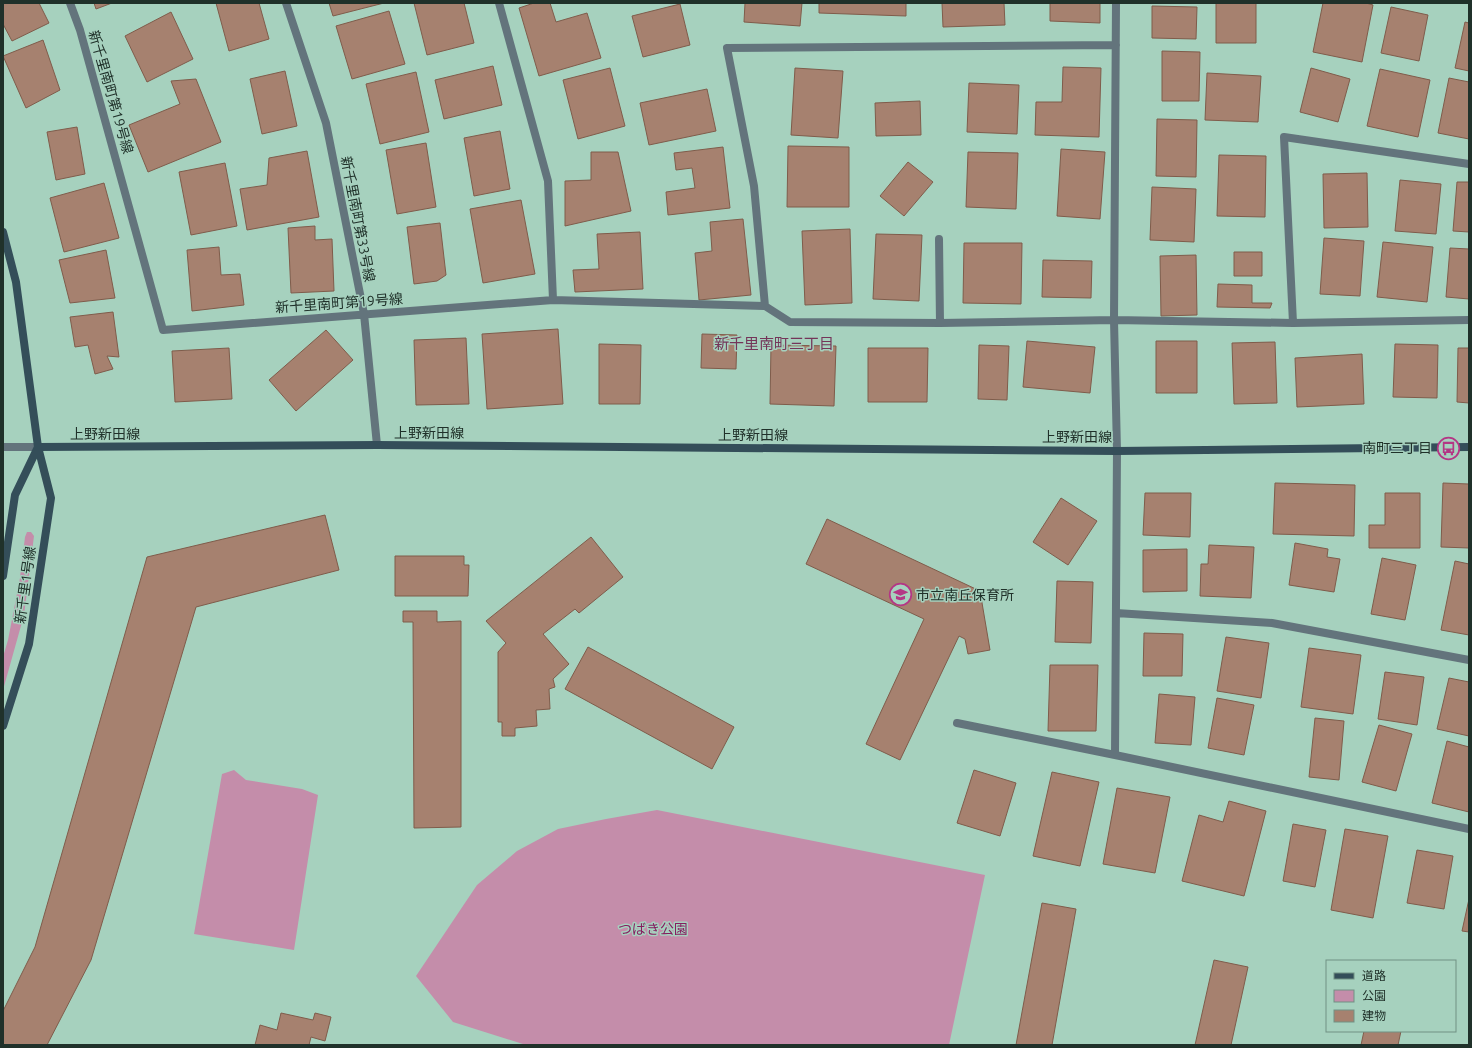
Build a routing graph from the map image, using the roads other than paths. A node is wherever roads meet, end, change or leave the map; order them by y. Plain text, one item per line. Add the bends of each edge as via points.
1 (70, 3) edge
2 (286, 3) edge
3 (499, 3) edge
4 (1116, 3) edge
5 (1116, 45) junction
6 (1469, 164) edge
7 (3, 232) edge
8 (939, 239) dead end
9 (553, 300) junction
10 (766, 306) junction
11 (364, 314) junction
12 (1114, 320) junction
13 (1469, 320) edge
14 (940, 323) junction
15 (1293, 323) junction
16 (377, 446) junction
17 (3, 447) edge
18 (38, 447) junction
19 (1469, 448) edge
20 (1117, 451) junction
21 (3, 576) edge
22 (1116, 613) junction
23 (1469, 660) edge
24 (957, 724) dead end
25 (3, 726) edge
26 (1115, 755) junction
27 (1469, 829) edge

1 - 11 street, 新千里南町第19号線 via 80,30 163,330
2 - 11 street, 新千里南町第33号線 via 326,123
3 - 9 street via 548,181
4 - 5 street
5 - 10 street via 727,48 754,186
5 - 12 street
6 - 15 street via 1284,137
7 - 18 street, 新千里1号線 via 16,282
8 - 14 street
9 - 10 street, 新千里南町第19号線
9 - 11 street, 新千里南町第19号線
10 - 14 street via 790,322
11 - 16 street, 新千里南町第33号線
12 - 14 street
12 - 15 street
12 - 20 street
13 - 15 street
16 - 18 street, 上野新田線
16 - 20 street, 上野新田線
17 - 18 street
18 - 21 street, 新千里1号線 via 15,495
18 - 25 street, 新千里1号線 via 51,498 29,644
19 - 20 street, 上野新田線
20 - 22 street
22 - 23 street via 1272,623
22 - 26 street
24 - 26 street
26 - 27 street

